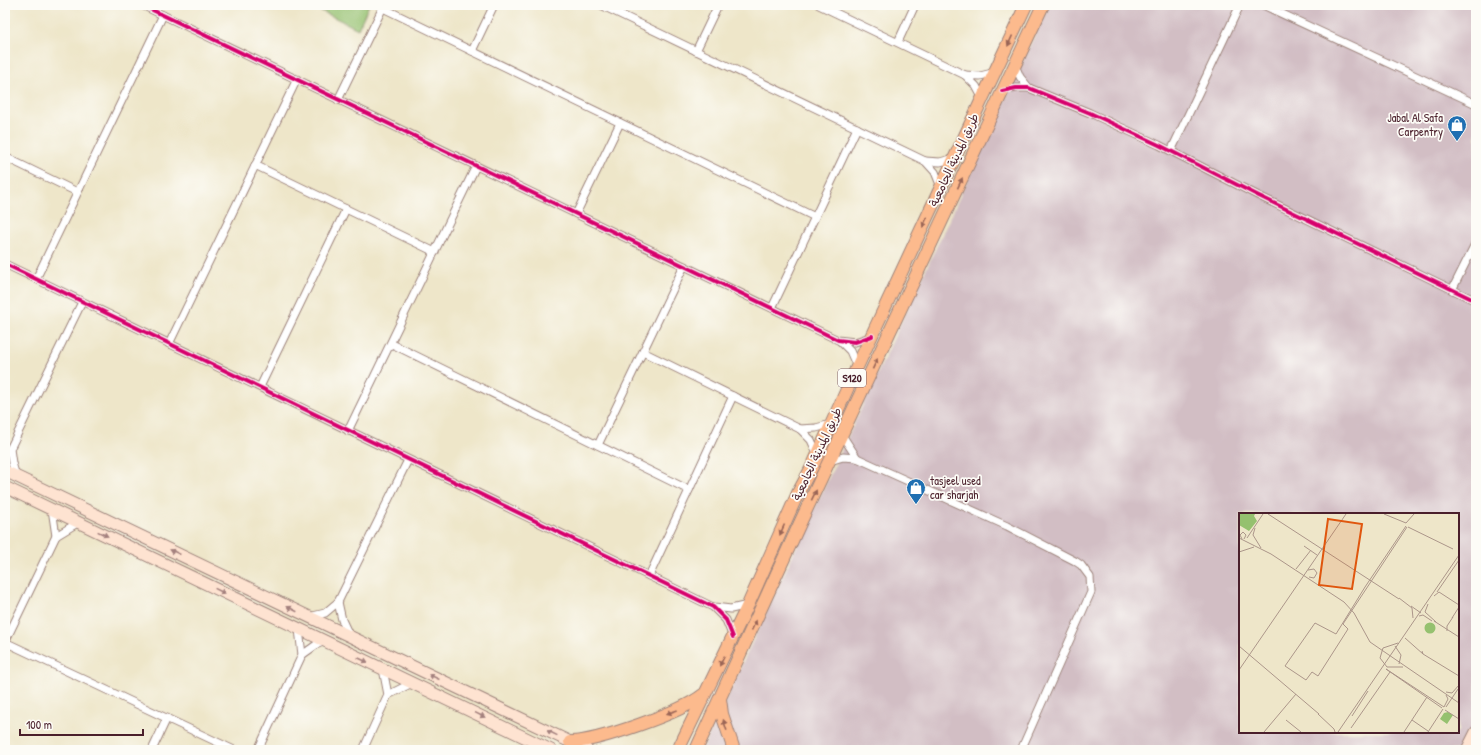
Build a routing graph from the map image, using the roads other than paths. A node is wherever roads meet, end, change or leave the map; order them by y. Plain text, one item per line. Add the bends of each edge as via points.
1 (142, 5) edge
2 (494, 5) edge
3 (601, 5) edge
4 (718, 5) edge
5 (819, 5) edge
6 (915, 5) edge
7 (1026, 5) edge
8 (1043, 5) edge
9 (1240, 5) edge
10 (1263, 5) edge
11 (383, 6) edge
12 (163, 15) junction
13 (898, 42) junction
14 (472, 51) junction
15 (696, 51) junction
16 (1015, 65) junction
17 (996, 72) junction
18 (965, 75) junction
19 (296, 79) junction
20 (1029, 88) junction
21 (1002, 91) junction
22 (983, 99) junction
23 (338, 100) junction
24 (1476, 104) edge
25 (620, 123) junction
26 (857, 128) junction
27 (1171, 151) junction
28 (5, 157) edge
29 (956, 158) junction
30 (925, 161) junction
31 (255, 165) junction
32 (476, 166) junction
33 (941, 187) junction
34 (77, 192) junction
35 (346, 209) junction
36 (576, 214) junction
37 (815, 217) junction
38 (1476, 242) edge
39 (435, 252) junction
40 (5, 264) edge
41 (684, 266) junction
42 (36, 279) junction
43 (1452, 290) junction
44 (1476, 301) edge
45 (82, 302) junction
46 (772, 308) junction
47 (872, 336) junction
48 (838, 340) junction
49 (169, 344) junction
50 (392, 344) junction
51 (642, 352) junction
52 (857, 367) junction
53 (260, 387) junction
54 (733, 396) junction
55 (831, 424) junction
56 (800, 429) junction
57 (348, 431) junction
58 (842, 435) junction
59 (598, 445) junction
60 (8, 451) edge
61 (856, 458) junction
62 (408, 460) junction
63 (815, 460) junction
64 (830, 461) junction
65 (5, 471) edge
66 (16, 477) junction
67 (5, 487) edge
68 (689, 490) junction
69 (52, 509) junction
70 (801, 521) junction
71 (79, 522) junction
72 (56, 536) junction
73 (649, 576) junction
74 (338, 602) junction
75 (748, 605) junction
76 (714, 607) junction
77 (308, 617) junction
78 (299, 629) junction
79 (733, 637) junction
80 (356, 639) junction
81 (325, 641) junction
82 (5, 642) edge
83 (302, 655) junction
84 (382, 669) junction
85 (412, 683) junction
86 (706, 693) junction
87 (388, 695) junction
88 (720, 699) junction
89 (166, 718) junction
90 (1476, 732) edge
91 (570, 742) junction
92 (152, 750) edge
93 (234, 750) edge
94 (258, 750) edge
95 (363, 750) edge
96 (551, 750) edge
97 (587, 750) edge
98 (678, 750) edge
99 (696, 750) edge
100 (734, 750) edge
101 (1021, 750) edge
102 (1467, 750) edge

1 - 12 street
2 - 14 street
3 - 15 street
4 - 15 street
5 - 13 street
6 - 13 street
7 -> 17 main road, طريق المدينة الجامعية / S120
8 - 16 main road, طريق المدينة الجامعية / S120
9 - 27 street
10 - 24 street
11 - 14 street
11 - 23 street
12 - 19 street
12 - 34 street
13 - 18 street
14 - 25 street
15 - 26 street
16 - 20 street
16 - 21 main road, طريق المدينة الجامعية / S120
17 - 18 street via 980,76
17 - 22 main road, طريق المدينة الجامعية / S120
18 - 22 street via 976,86
19 - 23 street
19 - 31 street
20 - 21 street
20 - 27 street
58 -> 21 main road, طريق المدينة الجامعية / S120
22 - 29 main road, طريق المدينة الجامعية / S120
23 - 32 street
25 - 36 street
25 - 37 street
26 - 30 street
26 - 37 street
27 - 43 street
28 - 34 street
29 - 30 street via 940,162
29 - 33 main road, طريق المدينة الجامعية / S120
30 - 33 street via 935,172
31 - 35 street
31 - 49 street
32 - 36 street
32 - 39 street
33 -> 47 main road, طريق المدينة الجامعية / S120
34 - 42 street
35 - 39 street
35 - 53 street
36 - 41 street
37 - 46 street
38 - 43 street
39 - 50 street
40 - 42 street
41 - 46 street
41 - 51 street
42 - 45 street
43 - 44 street
45 - 49 street
45 - 60 street
46 - 48 street
47 - 48 street via 855,342
47 - 52 main road, طريق المدينة الجامعية / S120
48 - 52 street via 850,352
49 - 53 street
50 - 57 street
50 - 59 street
51 - 54 street
51 - 59 street
52 - 55 main road, طريق المدينة الجامعية / S120
53 - 57 street
54 - 56 street
54 - 68 street
55 - 56 street
55 - 63 main road, طريق المدينة الجامعية / S120
56 - 63 street via 812,440
57 - 62 street
58 - 61 street
58 - 64 main road, طريق المدينة الجامعية / S120
59 - 68 street
60 - 66 street
61 - 64 street via 843,457
61 - 101 street via 1007,526 1074,561 1086,570 1090,577 1091,592
62 - 73 street
62 - 74 street
63 - 70 main road via 796,514 796,519
63 -> 75 main road, طريق المدينة الجامعية / S120 via 798,492
70 -> 64 main road, طريق المدينة الجامعية / S120
65 - 66 main road
77 -> 66 main road
67 - 69 main road
68 - 73 street
69 - 71 main road
69 - 72 street
88 -> 70 main road, طريق المدينة الجامعية / S120
71 - 72 street
71 -> 78 main road
72 - 82 street
73 - 76 street
74 - 77 street via 325,613
74 - 80 street via 342,620
75 - 76 street via 731,609
75 - 79 main road, طريق المدينة الجامعية / S120
76 - 79 street via 726,620
77 - 80 main road
78 - 81 main road
78 - 83 street
79 -> 86 main road, طريق المدينة الجامعية / S120
80 - 81 main road via 359,645 352,648
91 -> 80 main road
81 - 83 street
81 -> 84 main road
82 - 89 street
83 - 94 street
84 - 85 main road
84 - 87 street
85 - 87 street
85 -> 96 main road
86 -> 91 main road via 680,708 618,732 590,741
86 - 98 main road, طريق المدينة الجامعية / S120
87 - 95 street
88 - 99 main road, طريق المدينة الجامعية / S120
100 -> 88 main road via 722,714
89 - 92 street
89 - 93 street
90 - 102 main road
91 - 97 main road

